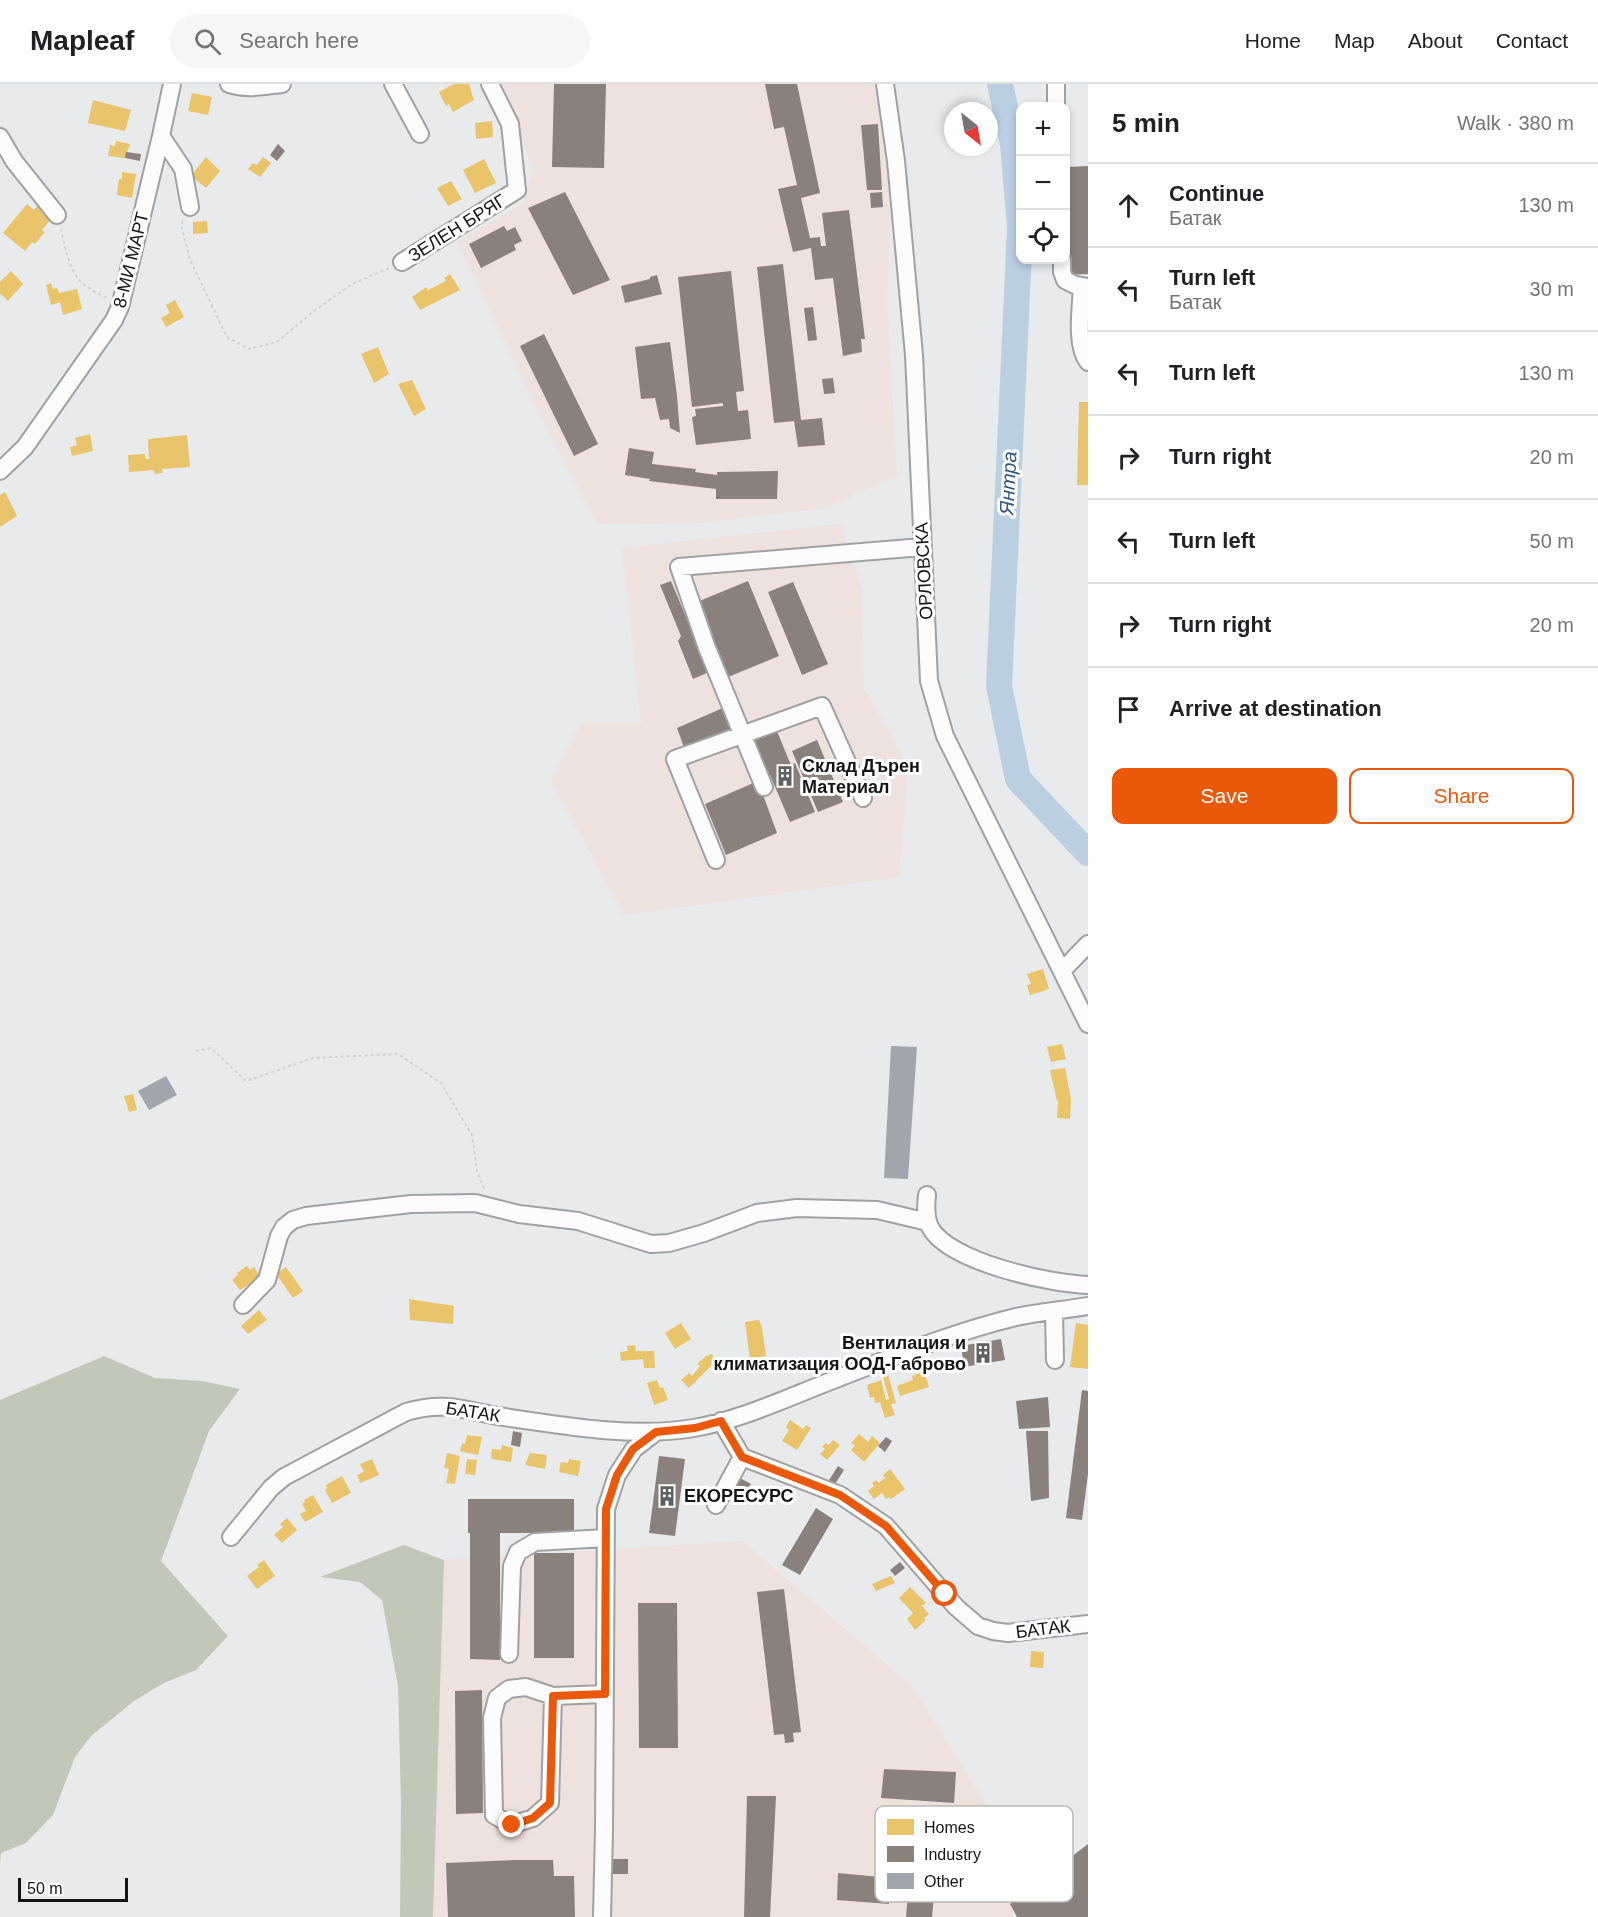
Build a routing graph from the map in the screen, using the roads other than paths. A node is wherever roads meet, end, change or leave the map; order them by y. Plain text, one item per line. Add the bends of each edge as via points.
1 (172, 84) edge
2 (229, 84) edge
3 (282, 84) edge
4 (393, 84) edge
5 (490, 84) edge
6 (885, 84) edge
7 (1056, 84) edge
8 (253, 86) edge
9 (1056, 102) edge
10 (420, 134) dead end
11 (162, 136) junction
12 (0, 137) edge
13 (190, 207) road end
14 (57, 215) road end
15 (402, 262) road end
16 (1062, 264) edge
17 (1085, 287) edge
18 (1088, 362) edge
19 (0, 471) edge
20 (922, 547) junction
21 (742, 734) junction
22 (764, 787) dead end
23 (863, 798) dead end
24 (716, 860) dead end
25 (1088, 944) edge
26 (1062, 971) junction
27 (1088, 1024) edge
28 (927, 1195) dead end
29 (928, 1222) junction
30 (1088, 1285) edge
31 (243, 1305) dead end
32 (1088, 1306) edge
33 (1054, 1311) junction
34 (1055, 1360) dead end
35 (721, 1421) junction
36 (656, 1432) junction
37 (742, 1457) junction
38 (716, 1505) dead end
39 (231, 1537) dead end
40 (606, 1538) junction
41 (1088, 1624) edge
42 (509, 1654) dead end
43 (605, 1694) junction
44 (553, 1696) junction
45 (602, 1917) edge

1 - 11 street, 8-МИ МАРТ
2 - 8 street via 240,88
3 - 8 street
4 - 10 street
5 - 15 street, ЗЕЛЕН БРЯГ via 510,124 518,190
6 - 20 street, ОРЛОВСКА via 914,355
7 - 9 street
11 - 13 street via 183,170
11 - 19 street, 8-МИ МАРТ via 114,320 25,447
12 - 14 street
16 - 17 street via 1065,280
17 - 18 street via 1080,342
20 - 21 street via 679,567
20 - 26 street, ОРЛОВСКА via 929,681 945,736
21 - 22 street
21 - 23 street via 822,706
21 - 24 street via 675,759
25 - 26 street
26 - 27 street, ОРЛОВСКА
28 - 29 street
29 - 30 street via 940,1240 964,1254 1037,1279
29 - 31 street via 878,1210 797,1208 757,1213 669,1243 651,1244 578,1221 519,1215 475,1203 411,1204 306,1216 284,1227 267,1280
32 - 33 street, БАТАК
33 - 34 street
33 - 35 street, БАТАК via 998,1322 939,1340
35 - 36 street, БАТАК
35 - 37 street
36 - 39 street, БАТАК via 546,1423 447,1405 423,1407 406,1412 284,1477
36 - 40 street via 633,1449 617,1475 606,1509
37 - 38 street
37 - 41 street, БАТАК via 840,1495 886,1526 956,1607 978,1626 1008,1633
40 - 42 street via 534,1542 518,1552 512,1566
40 - 43 street
43 - 44 street
43 - 45 street
44 - 44 street via 526,1687 509,1689 497,1698 492,1719 494,1815 512,1825 533,1818 550,1803

